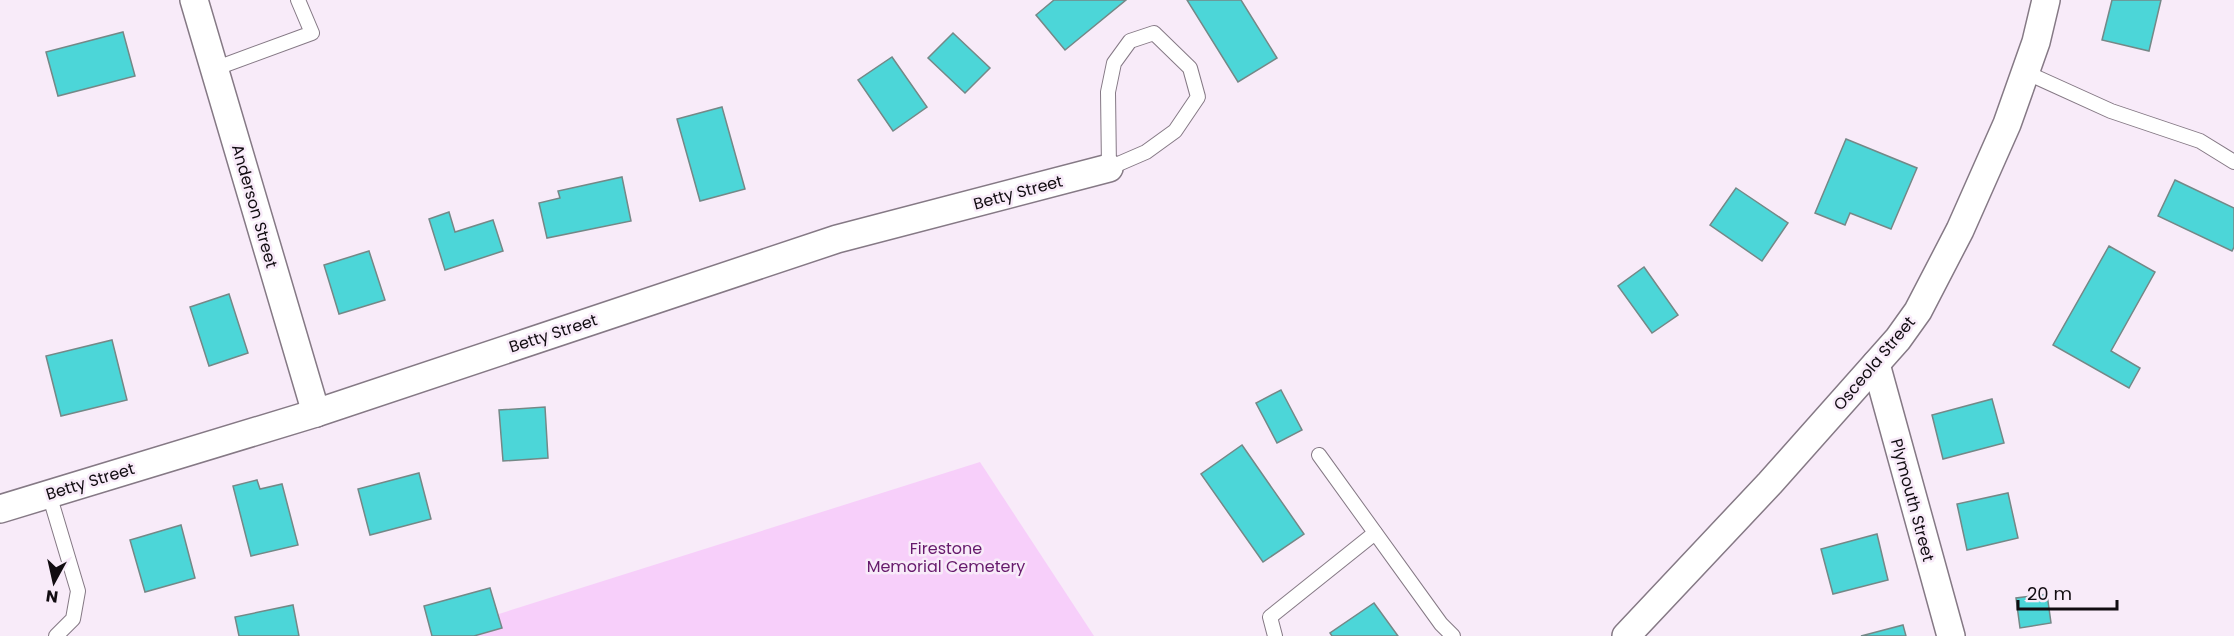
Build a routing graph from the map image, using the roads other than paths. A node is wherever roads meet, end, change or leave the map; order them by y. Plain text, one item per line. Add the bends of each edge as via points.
1 (194, 0) edge
2 (298, 0) edge
3 (2046, 0) edge
4 (214, 69) junction
5 (2025, 72) junction
6 (2234, 162) edge
7 (1109, 168) junction
8 (1876, 364) junction
9 (316, 412) junction
10 (1319, 455) dead end
11 (50, 494) junction
12 (0, 509) edge
13 (1375, 533) junction
14 (56, 636) edge
15 (1275, 636) edge
16 (1453, 636) edge
17 (1626, 636) edge
18 (1951, 636) edge

1 - 4 street, Anderson Street
2 - 4 lane via 312,33
3 - 5 street, Osceola Street
4 - 9 street, Anderson Street
5 - 6 lane via 2111,111 2200,141
5 - 8 street, Osceola Street via 2007,124 1960,230 1918,311
7 - 7 lane via 1146,152 1175,130 1198,97 1190,68 1154,33 1130,41 1114,63 1108,92
7 - 9 street, Betty Street via 837,239
8 - 17 street, Osceola Street
8 - 18 street, Plymouth Street
9 - 11 street, Betty Street
10 - 13 lane
11 - 12 street, Betty Street
11 - 14 lane via 78,591 73,619
13 - 15 lane via 1270,617
13 - 16 lane

